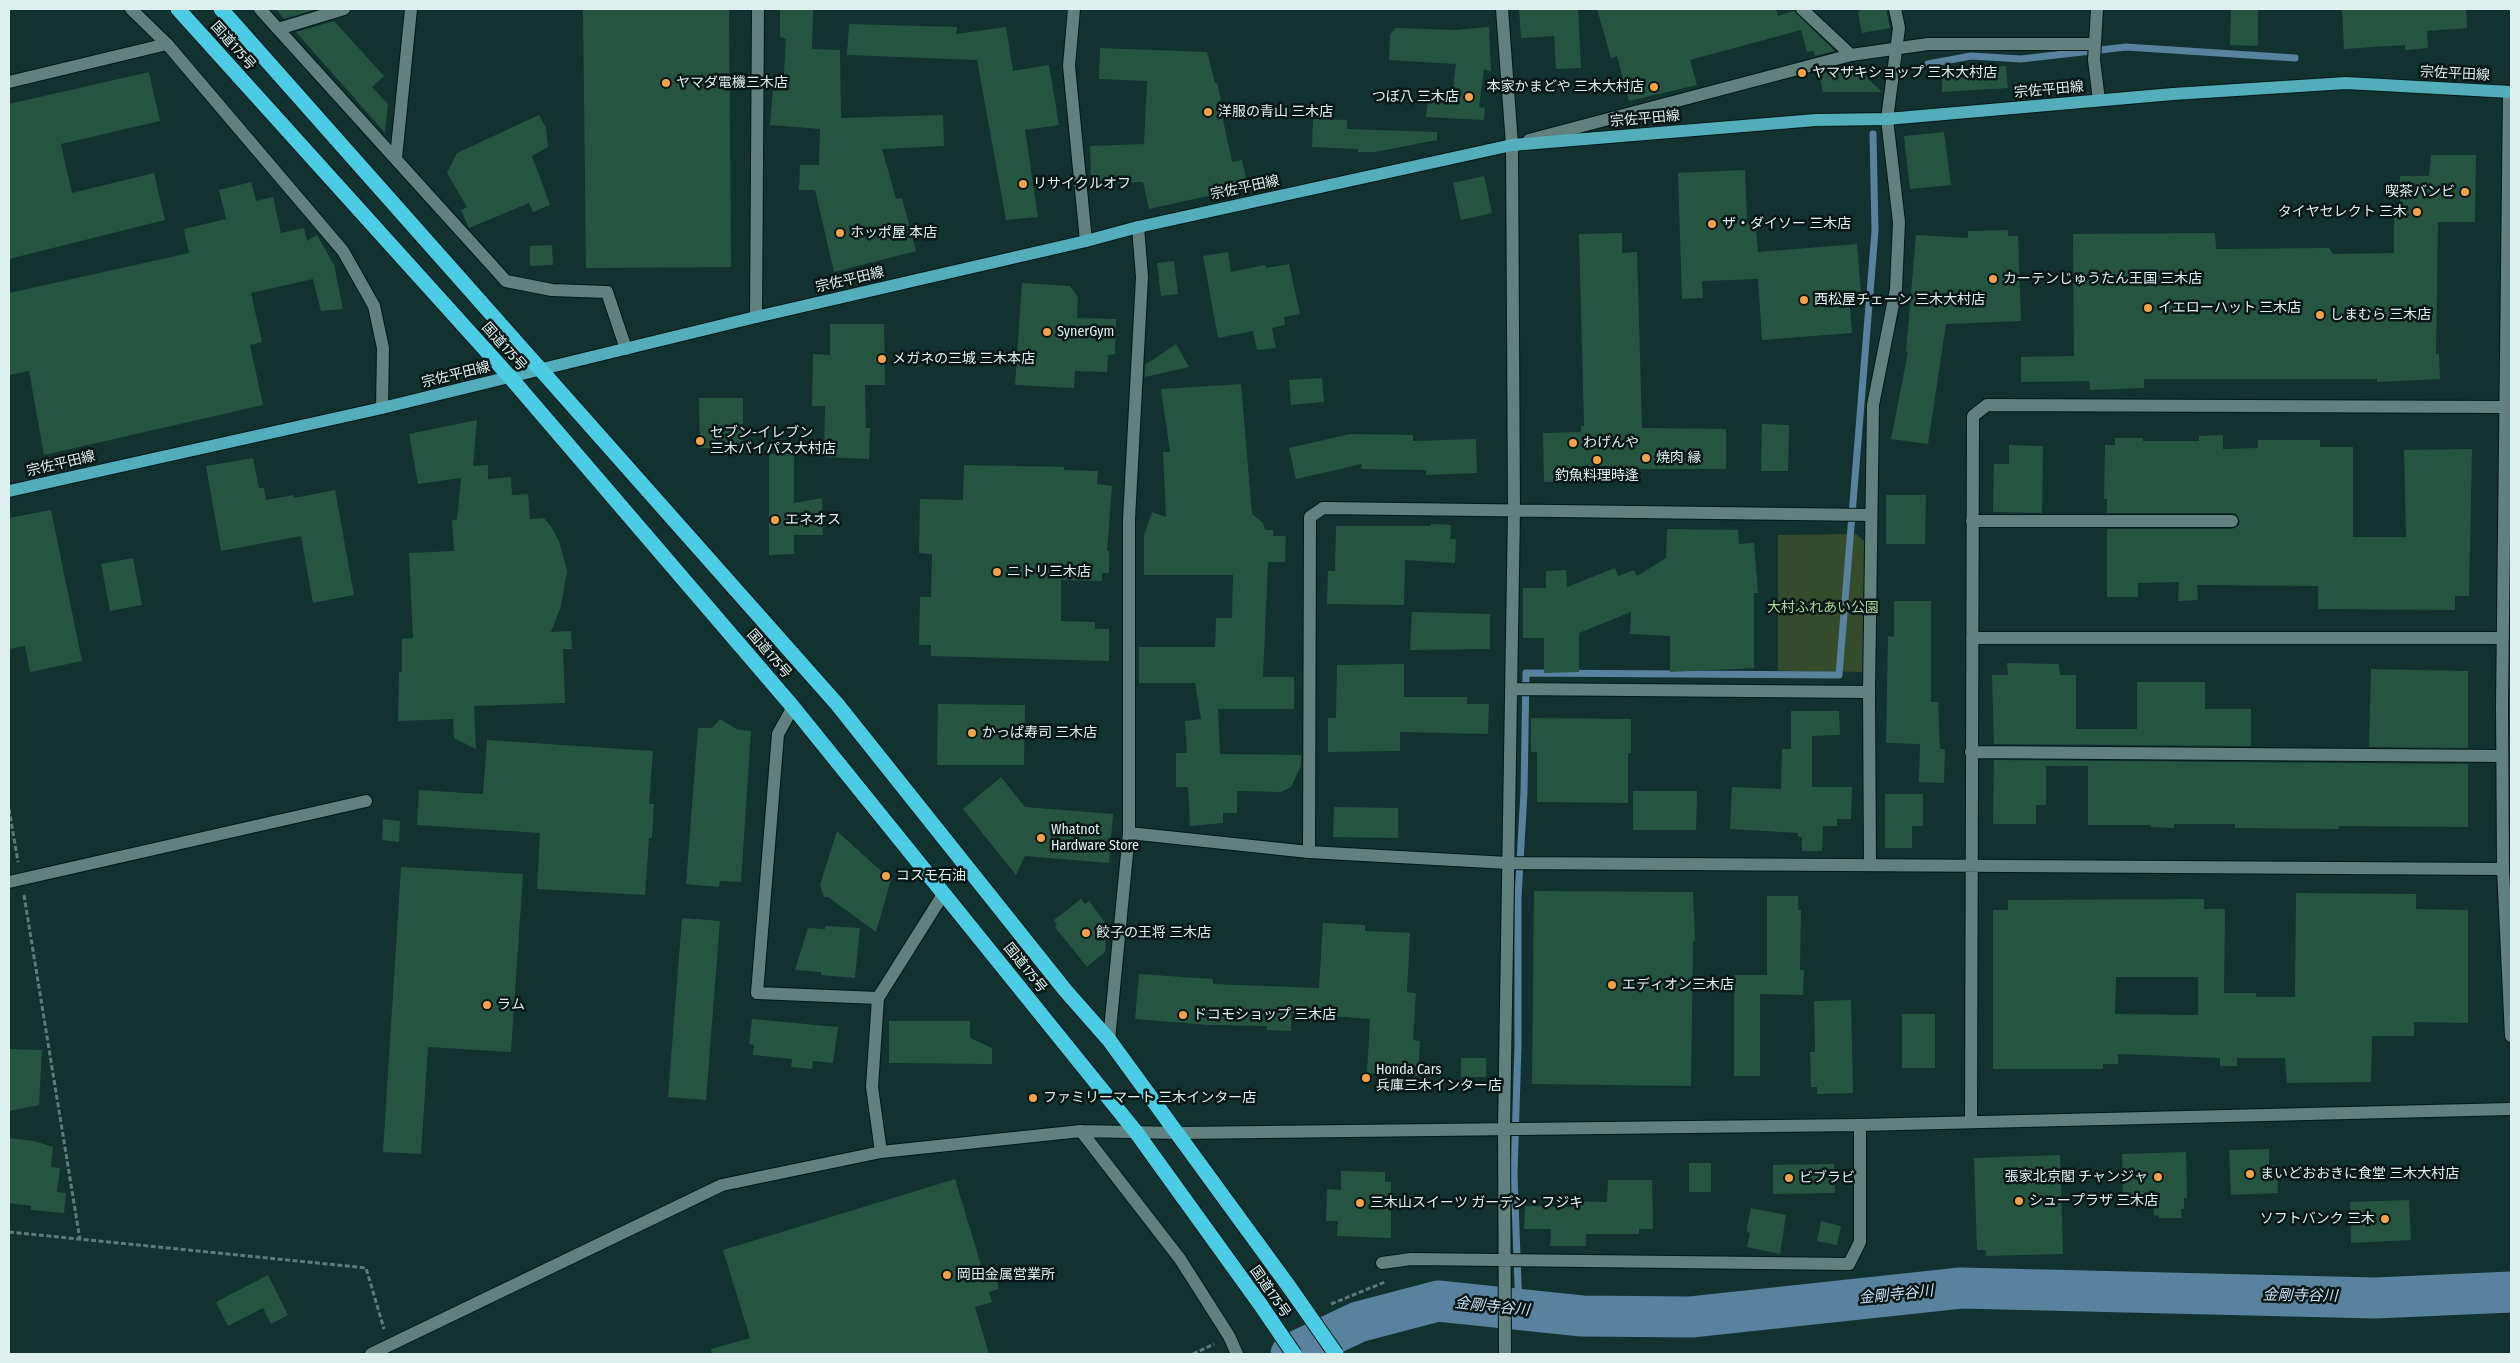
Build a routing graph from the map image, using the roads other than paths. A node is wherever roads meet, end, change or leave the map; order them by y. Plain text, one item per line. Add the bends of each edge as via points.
1 (131, 9) edge
2 (178, 9) edge
3 (221, 9) edge
4 (260, 9) edge
5 (344, 9) edge
6 (411, 9) edge
7 (758, 9) edge
8 (1074, 9) edge
9 (1502, 9) edge
10 (1802, 9) edge
11 (1895, 9) edge
12 (2097, 9) edge
13 (278, 29) junction
14 (168, 44) junction
15 (2095, 44) junction
16 (1896, 49) junction
17 (1851, 55) junction
18 (9, 82) edge
19 (2510, 92) edge
20 (2099, 100) junction
21 (1887, 119) junction
22 (1512, 145) junction
23 (396, 158) junction
24 (1138, 227) junction
25 (1086, 241) junction
26 (756, 317) junction
27 (626, 349) junction
28 (540, 370) junction
29 (510, 377) junction
30 (2505, 407) junction
31 (382, 408) junction
32 (9, 491) edge
33 (1514, 510) junction
34 (1870, 515) junction
35 (1972, 521) junction
36 (2232, 521) dead end
37 (2508, 530) edge
38 (1972, 638) junction
39 (2503, 638) junction
40 (1511, 689) junction
41 (1869, 692) junction
42 (794, 708) junction
43 (1971, 752) junction
44 (2502, 756) junction
45 (366, 801) dead end
46 (1129, 833) junction
47 (1308, 852) junction
48 (1508, 863) junction
49 (1870, 865) junction
50 (1970, 866) junction
51 (2503, 869) junction
52 (15, 880) edge
53 (944, 893) junction
54 (878, 998) junction
55 (2511, 1036) edge
56 (1109, 1040) junction
57 (2511, 1109) edge
58 (1971, 1121) junction
59 (1860, 1125) junction
60 (1504, 1128) junction
61 (1081, 1131) junction
62 (1136, 1132) junction
63 (1178, 1133) junction
64 (881, 1152) junction
65 (1505, 1261) junction
66 (1382, 1263) dead end
67 (371, 1354) edge
68 (1237, 1354) edge
69 (1294, 1354) edge
70 (1336, 1354) edge
71 (1505, 1354) edge

1 - 14 street
2 - 29 highway, 国道175号
3 - 28 highway, 国道175号
4 - 13 street
5 - 13 street
6 - 23 street
7 - 26 street
8 - 25 street via 1069,66
9 - 22 street
10 - 17 street
11 - 16 street via 1899,28
12 - 15 street
13 - 23 street
14 - 18 street
14 - 31 street via 343,251 374,306 383,348
15 - 16 street via 1928,44
15 - 20 street
16 - 17 street
16 - 21 street
17 - 22 street
19 - 20 main road, 宗佐平田線 via 2346,83
19 - 30 street
20 - 21 main road, 宗佐平田線
21 - 22 main road, 宗佐平田線 via 1816,120
21 - 34 street via 1898,222 1896,289 1873,405
22 - 24 main road, 宗佐平田線
22 - 33 street
23 - 27 street via 506,281 552,290 607,292
24 - 25 main road, 宗佐平田線
24 - 46 street via 1142,277 1129,519
25 - 26 main road, 宗佐平田線
26 - 27 main road, 宗佐平田線
27 - 28 main road, 宗佐平田線
28 - 29 main road, 宗佐平田線
28 - 56 highway, 国道175号 via 837,704 1065,990
29 - 31 main road, 宗佐平田線
29 - 42 highway, 国道175号
30 - 35 street via 1988,405 1973,416
30 - 37 street
31 - 32 main road, 宗佐平田線
33 - 34 street
33 - 40 street
33 - 47 street via 1323,508 1310,517
34 - 41 street
35 - 36 street
35 - 38 street
37 - 39 street
38 - 39 street
38 - 43 street
39 - 44 street
40 - 41 street
40 - 48 street
41 - 49 street
42 - 53 highway, 国道175号
42 - 54 street via 778,734 757,993
43 - 44 street
43 - 50 street
44 - 51 street
45 - 52 street
46 - 47 street
46 - 56 street
47 - 48 street
48 - 49 street
48 - 60 street
49 - 50 street
50 - 51 street
50 - 58 street
51 - 55 street
53 - 54 street
53 - 62 highway, 国道175号
54 - 64 street via 872,1087
56 - 63 highway, 国道175号
57 - 58 street
58 - 59 street
59 - 60 street
59 - 65 street via 1860,1242 1849,1264
60 - 63 street
60 - 65 street
61 - 62 street
61 - 64 street
61 - 68 street via 1180,1259
62 - 63 street
62 - 69 highway, 国道175号, bridge
63 - 70 highway, 国道175号, bridge
64 - 67 street via 722,1185
65 - 66 street via 1411,1259
65 - 71 street

